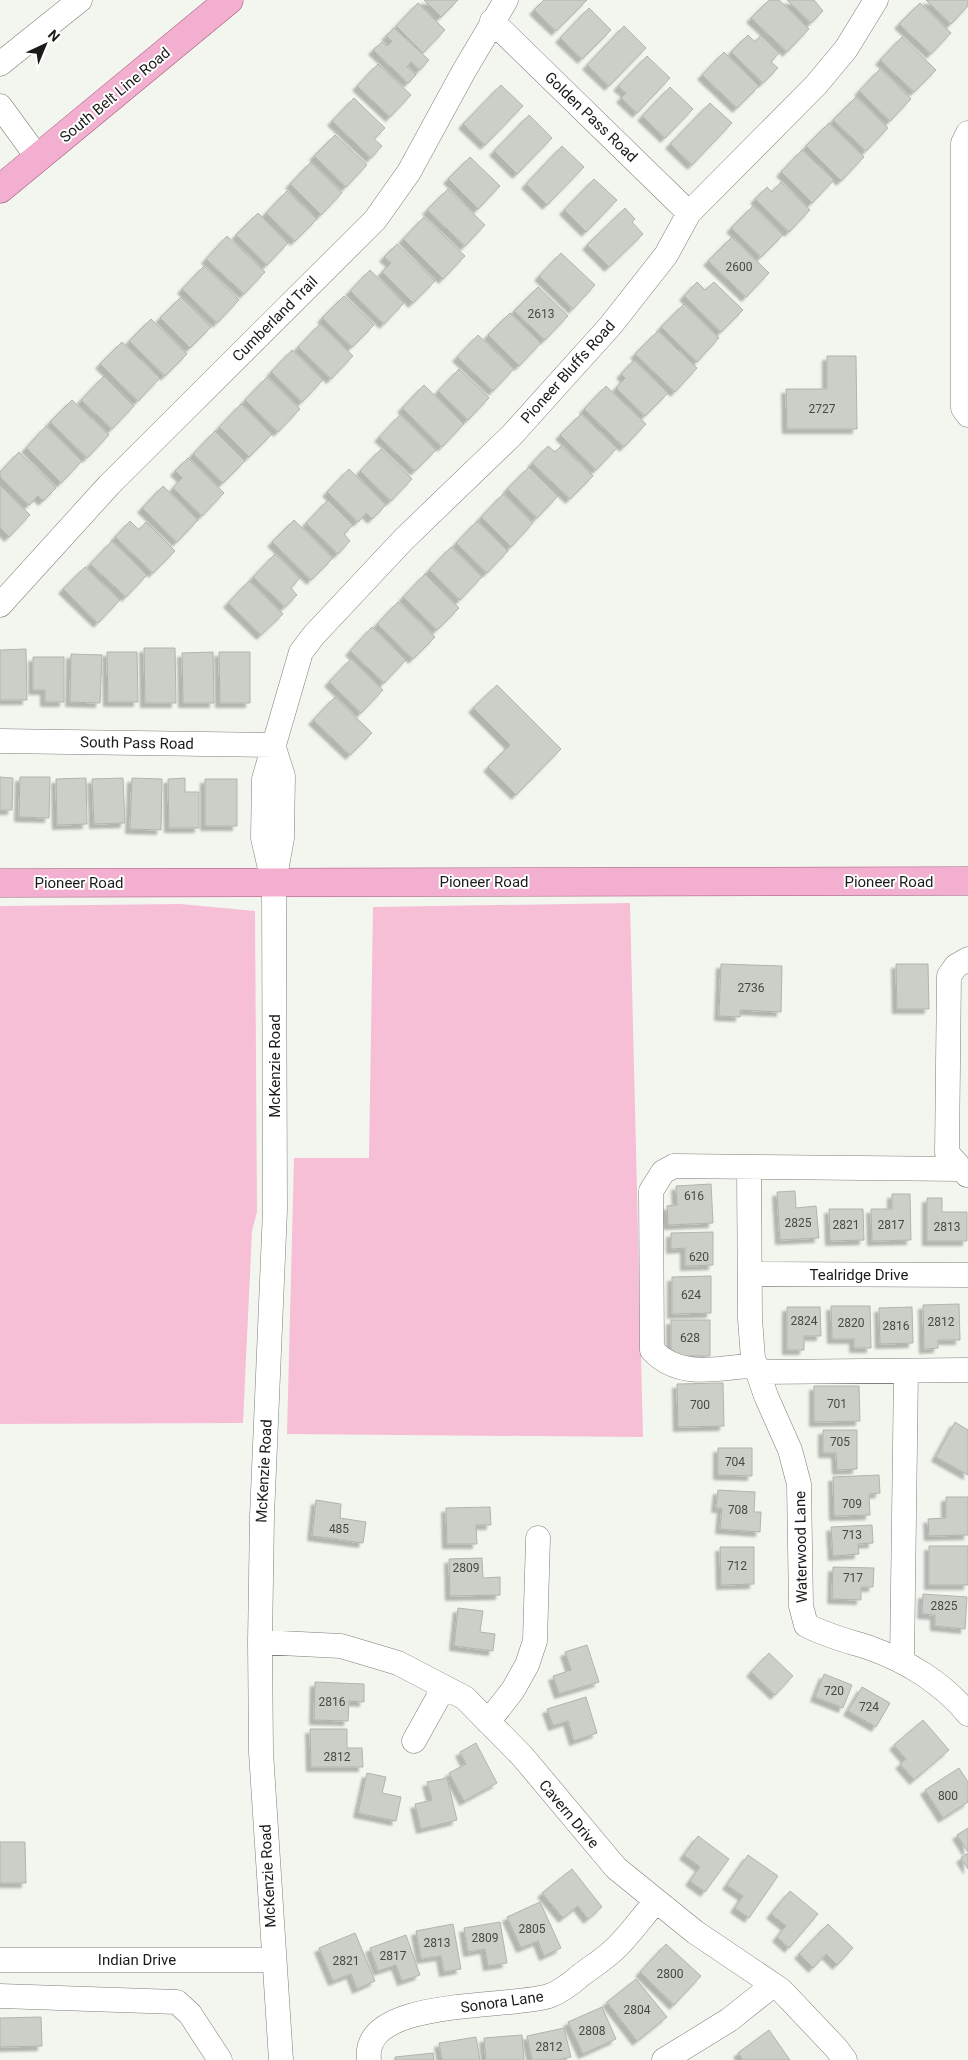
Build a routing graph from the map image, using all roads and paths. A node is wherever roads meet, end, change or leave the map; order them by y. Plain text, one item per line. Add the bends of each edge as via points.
1 (80, 0) edge
2 (229, 0) edge
3 (506, 0) edge
4 (876, 0) edge
5 (492, 20) junction
6 (0, 64) edge
7 (0, 106) edge
8 (968, 133) edge
9 (38, 158) junction
10 (0, 189) edge
11 (689, 213) junction
12 (968, 415) edge
13 (0, 605) edge
14 (0, 741) edge
15 (273, 745) junction
16 (968, 881) edge
17 (274, 882) junction
18 (0, 883) edge
19 (968, 959) edge
20 (748, 1168) junction
21 (965, 1172) edge
22 (750, 1274) junction
23 (968, 1275) edge
24 (757, 1369) junction
25 (968, 1370) edge
26 (906, 1372) junction
27 (538, 1538) dead end
28 (260, 1642) junction
29 (902, 1661) junction
30 (444, 1687) junction
31 (964, 1701) edge
32 (488, 1722) junction
33 (414, 1741) dead end
34 (656, 1901) junction
35 (0, 1960) edge
36 (273, 1960) junction
37 (773, 1985) junction
38 (0, 1996) edge
39 (220, 2060) edge
40 (281, 2060) edge
41 (368, 2060) edge
42 (664, 2060) edge
43 (845, 2060) edge

1 - 6 street
2 - 9 main road, South Belt Line Road
3 - 5 street, Cumberland Trail
4 - 11 street, Pioneer Bluffs Road via 846,49 816,85
5 - 11 street, Golden Pass Road
5 - 13 street, Cumberland Trail via 409,172 375,220 109,485
7 - 9 street
8 - 12 street via 963,143 963,408
9 - 10 main road, South Belt Line Road
11 - 15 street, Pioneer Bluffs Road via 666,255 611,325 511,436 404,539 314,634 301,652 295,668
14 - 15 street, South Pass Road
15 - 17 street, Pioneer Bluffs Road via 264,779 263,838
16 - 17 main road, Pioneer Road
17 - 18 main road, Pioneer Road
17 - 28 street, McKenzie Road via 275,1210
19 - 21 street via 956,966 949,976 947,1153
20 - 21 street
20 - 22 street, Waterwood Lane
20 - 24 street via 674,1166 663,1172 651,1191 652,1350 662,1361 687,1371
22 - 23 street, Tealridge Drive
22 - 24 street, Waterwood Lane via 750,1319
24 - 26 street
24 - 29 street, Waterwood Lane via 790,1450 800,1484 801,1606 806,1624 826,1636
25 - 26 street
26 - 29 street
27 - 32 street via 535,1641 527,1665 513,1690
28 - 30 street, Cavern Drive via 341,1646 398,1662
28 - 36 street, McKenzie Road via 261,1752
29 - 31 street, Waterwood Lane
30 - 32 street, Cavern Drive via 465,1698
30 - 33 street
32 - 34 street, Cavern Drive via 523,1757 616,1868
34 - 37 street, Cavern Drive
34 - 41 street, Sonora Lane via 617,1948 550,1996 445,2009 396,2020 373,2036 367,2047
35 - 36 street, Indian Drive
36 - 40 street, McKenzie Road
37 - 42 street via 729,2020
37 - 43 street, Cavern Drive
38 - 39 street via 178,2002 190,2014

